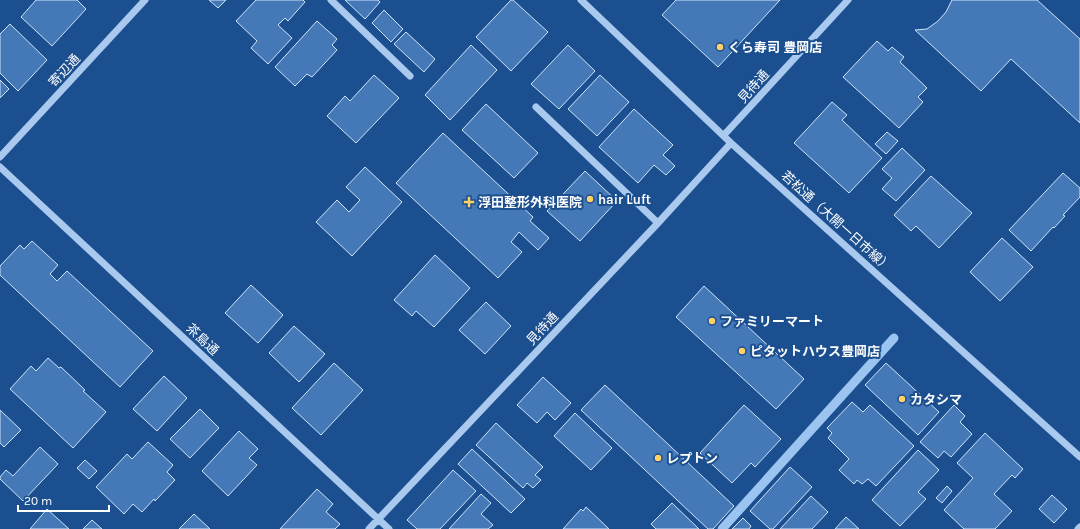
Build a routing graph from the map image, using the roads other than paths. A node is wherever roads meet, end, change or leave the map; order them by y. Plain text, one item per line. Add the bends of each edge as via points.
1 (145, 0) edge
2 (331, 0) edge
3 (581, 0) edge
4 (848, 0) edge
5 (410, 76) dead end
6 (536, 107) dead end
7 (724, 136) junction
8 (731, 143) junction
9 (0, 157) edge
10 (0, 167) edge
11 (658, 223) junction
12 (1080, 457) edge
13 (378, 519) junction
14 (369, 529) edge
15 (389, 529) edge

1 - 9 street, 寄辺通
2 - 5 street
3 - 7 street, 若松通（大開一日市線）
4 - 7 street, 見待通
6 - 11 street
7 - 8 street, 若松通（大開一日市線）
8 - 11 street, 見待通
8 - 12 street, 若松通（大開一日市線）
10 - 13 street, 茶島通
11 - 13 street, 見待通
13 - 14 street, 見待通
13 - 15 street, 茶島通

